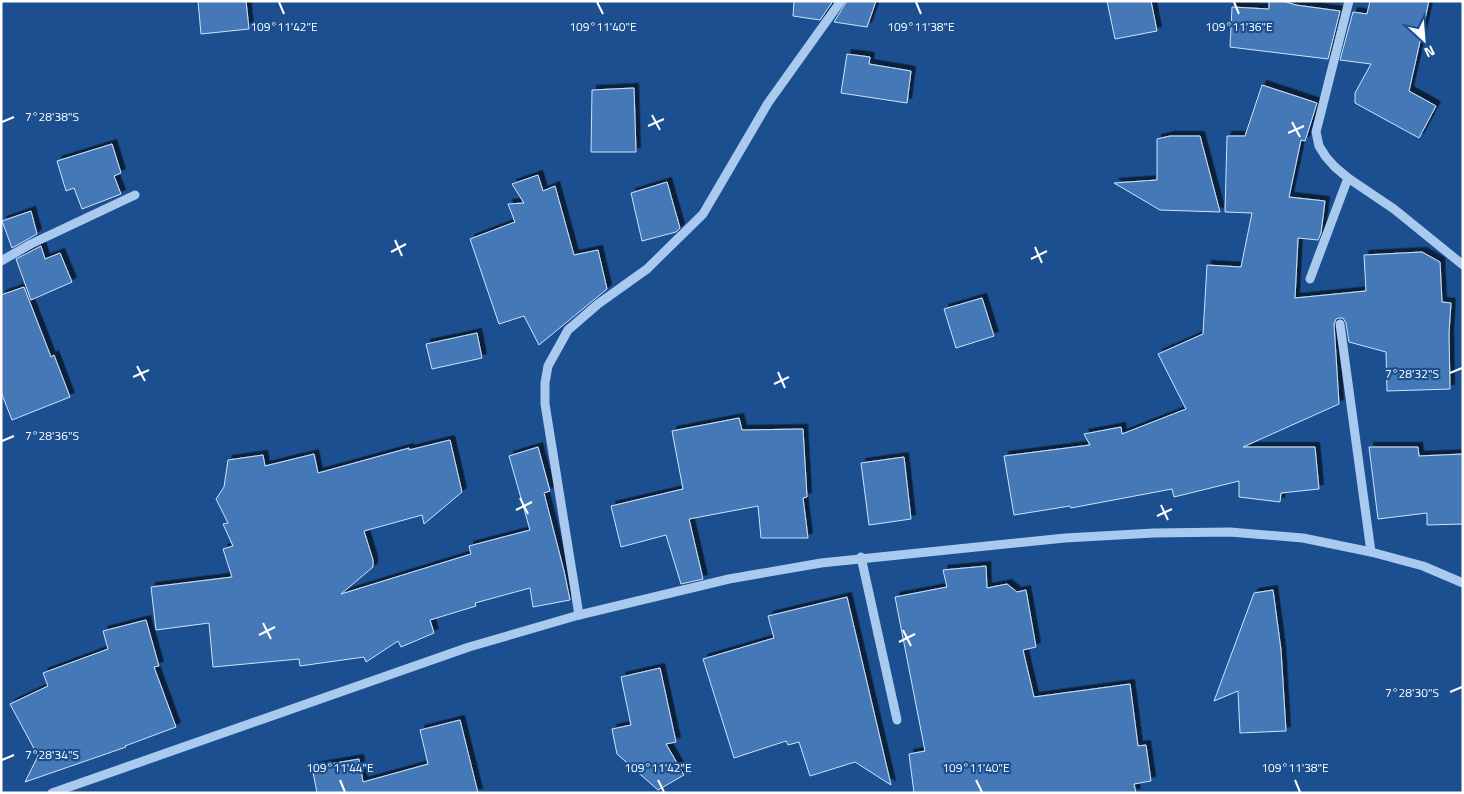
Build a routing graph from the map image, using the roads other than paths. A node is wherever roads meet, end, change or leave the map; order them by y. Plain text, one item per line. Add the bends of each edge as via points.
1 (841, 1) edge
2 (1349, 1) edge
3 (1348, 178) junction
4 (135, 195) dead end
5 (1, 261) edge
6 (1463, 265) edge
7 (1310, 279) dead end
8 (1340, 324) dead end
9 (1371, 552) junction
10 (861, 558) junction
11 (1463, 583) edge
12 (579, 615) junction
13 (898, 720) dead end
14 (52, 793) edge

1 - 12 street via 768,103 703,214 647,268 568,330 548,366 545,404
2 - 3 street via 1316,132 1326,157
3 - 6 street via 1394,209
3 - 7 street
4 - 5 street
8 - 9 street
9 - 10 street via 1303,538 1230,532 1065,538
9 - 11 street via 1423,566
10 - 12 street via 729,579
10 - 13 street
12 - 14 street via 370,680

